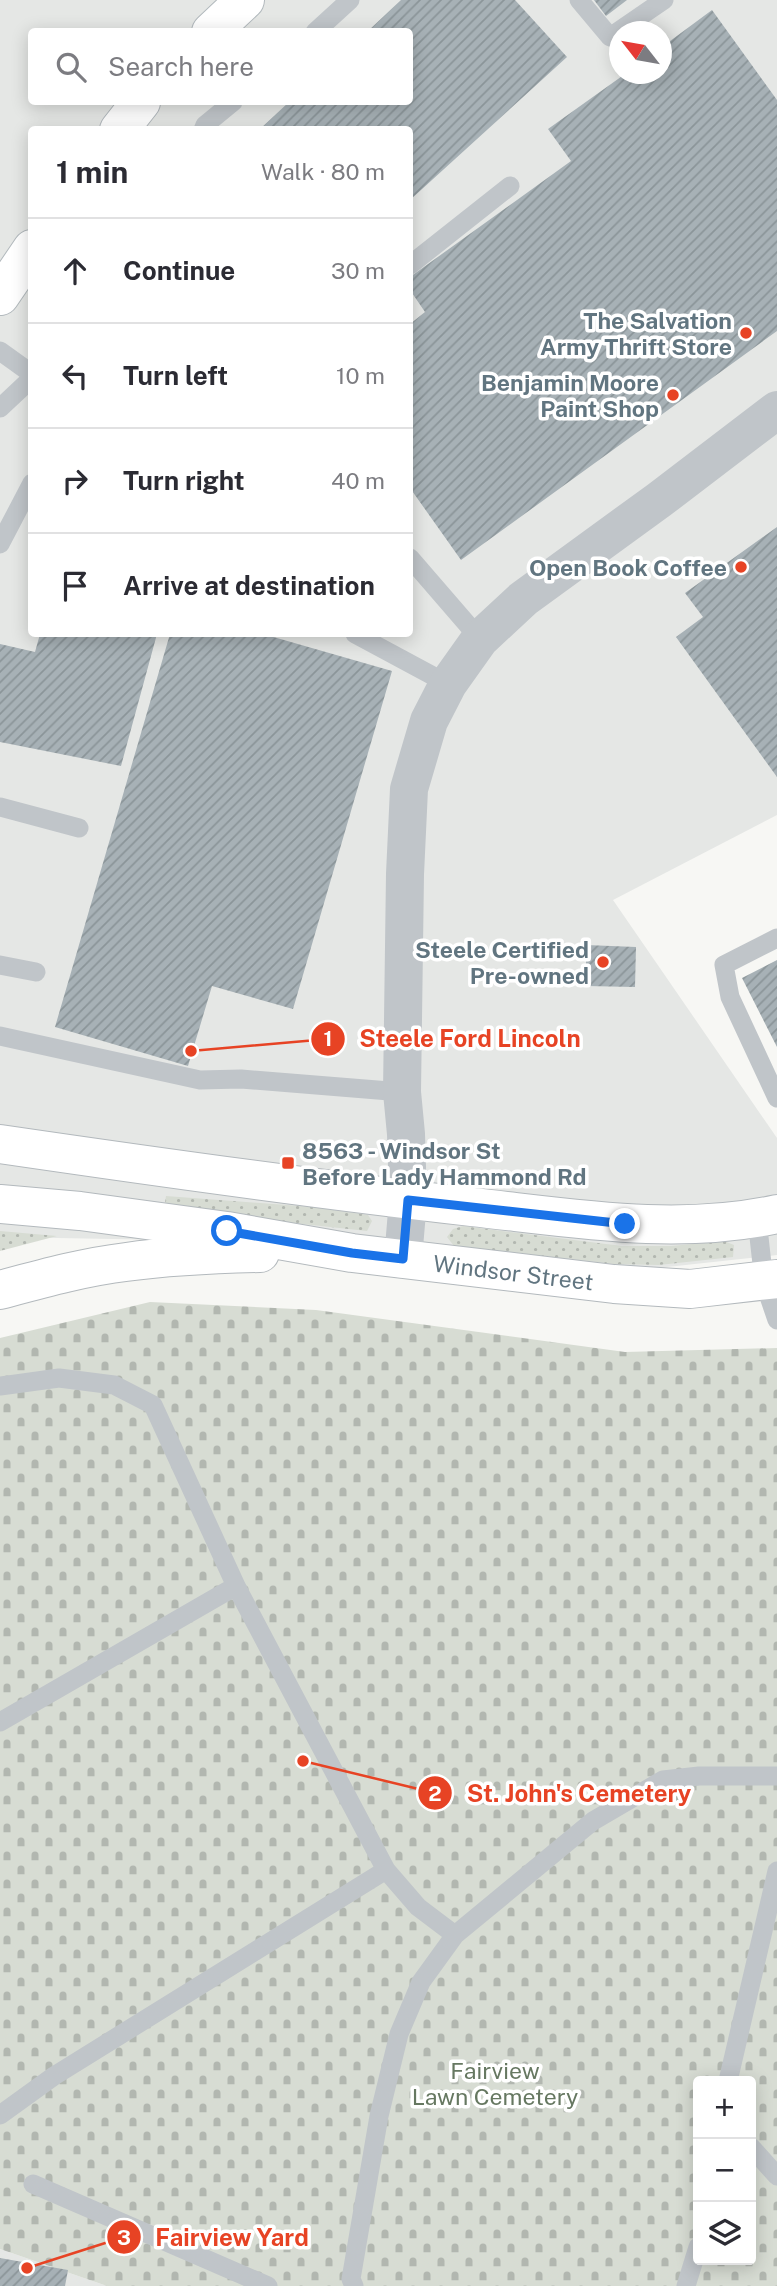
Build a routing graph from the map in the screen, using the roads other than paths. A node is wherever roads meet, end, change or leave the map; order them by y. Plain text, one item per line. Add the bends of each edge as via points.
1 (245, 0) edge
2 (350, 0) edge
3 (579, 0) edge
4 (664, 0) edge
5 (215, 28) edge
6 (319, 28) edge
7 (139, 105) edge
8 (229, 105) edge
9 (122, 126) edge
10 (205, 126) edge
11 (510, 186) dead end
12 (28, 255) edge
13 (413, 263) edge
14 (0, 296) edge
15 (0, 351) edge
16 (28, 373) edge
17 (28, 380) edge
18 (0, 408) edge
19 (777, 410) edge
20 (28, 491) edge
21 (0, 544) edge
22 (413, 561) edge
23 (361, 637) edge
24 (480, 639) junction
25 (447, 684) junction
26 (0, 807) edge
27 (79, 828) dead end
28 (777, 937) edge
29 (0, 965) edge
30 (36, 972) dead end
31 (0, 1036) edge
32 (402, 1092) junction
33 (777, 1098) edge
34 (0, 1144) edge
35 (408, 1200) junction
36 (0, 1204) edge
37 (767, 1217) edge
38 (352, 1253) junction
39 (403, 1259) junction
40 (771, 1280) edge
41 (0, 1290) edge
42 (777, 1320) edge
43 (0, 1386) edge
44 (236, 1586) junction
45 (0, 1722) edge
46 (777, 1776) edge
47 (386, 1870) junction
48 (777, 1871) edge
49 (455, 1935) junction
50 (729, 2076) edge
51 (0, 2115) edge
52 (756, 2153) edge
53 (777, 2176) edge
54 (33, 2184) dead end
55 (693, 2263) edge
56 (268, 2286) edge
57 (354, 2286) edge
58 (686, 2286) edge

1 - 5 main road
2 - 6 lane
3 - 4 lane via 610,37
7 - 9 main road
8 - 10 lane
11 - 13 lane
12 - 14 main road
15 - 16 lane
17 - 18 lane
19 - 24 street via 523,599
20 - 21 lane
22 - 24 lane
23 - 25 lane
24 - 25 street
25 - 32 street via 429,721 409,789
26 - 27 lane
28 - 33 lane via 724,965 730,997
29 - 30 lane
31 - 32 lane via 200,1080
32 - 35 street
34 - 35 main road
35 - 37 main road via 625,1224 691,1225
35 - 39 street
36 - 38 main road, Windsor Street via 214,1229
37 - 40 lane
38 - 39 main road, Windsor Street
38 - 41 main road via 226,1254 125,1262
39 - 40 main road, Windsor Street via 690,1289
40 - 42 lane
43 - 44 lane via 59,1378 114,1385 153,1405
44 - 45 lane
44 - 47 lane
46 - 49 lane via 663,1780 593,1821
47 - 49 lane via 418,1907
47 - 51 lane via 54,2076
48 - 50 lane
49 - 57 lane via 421,1982 399,2034 379,2116 351,2279
52 - 53 lane
54 - 56 lane
55 - 58 lane

